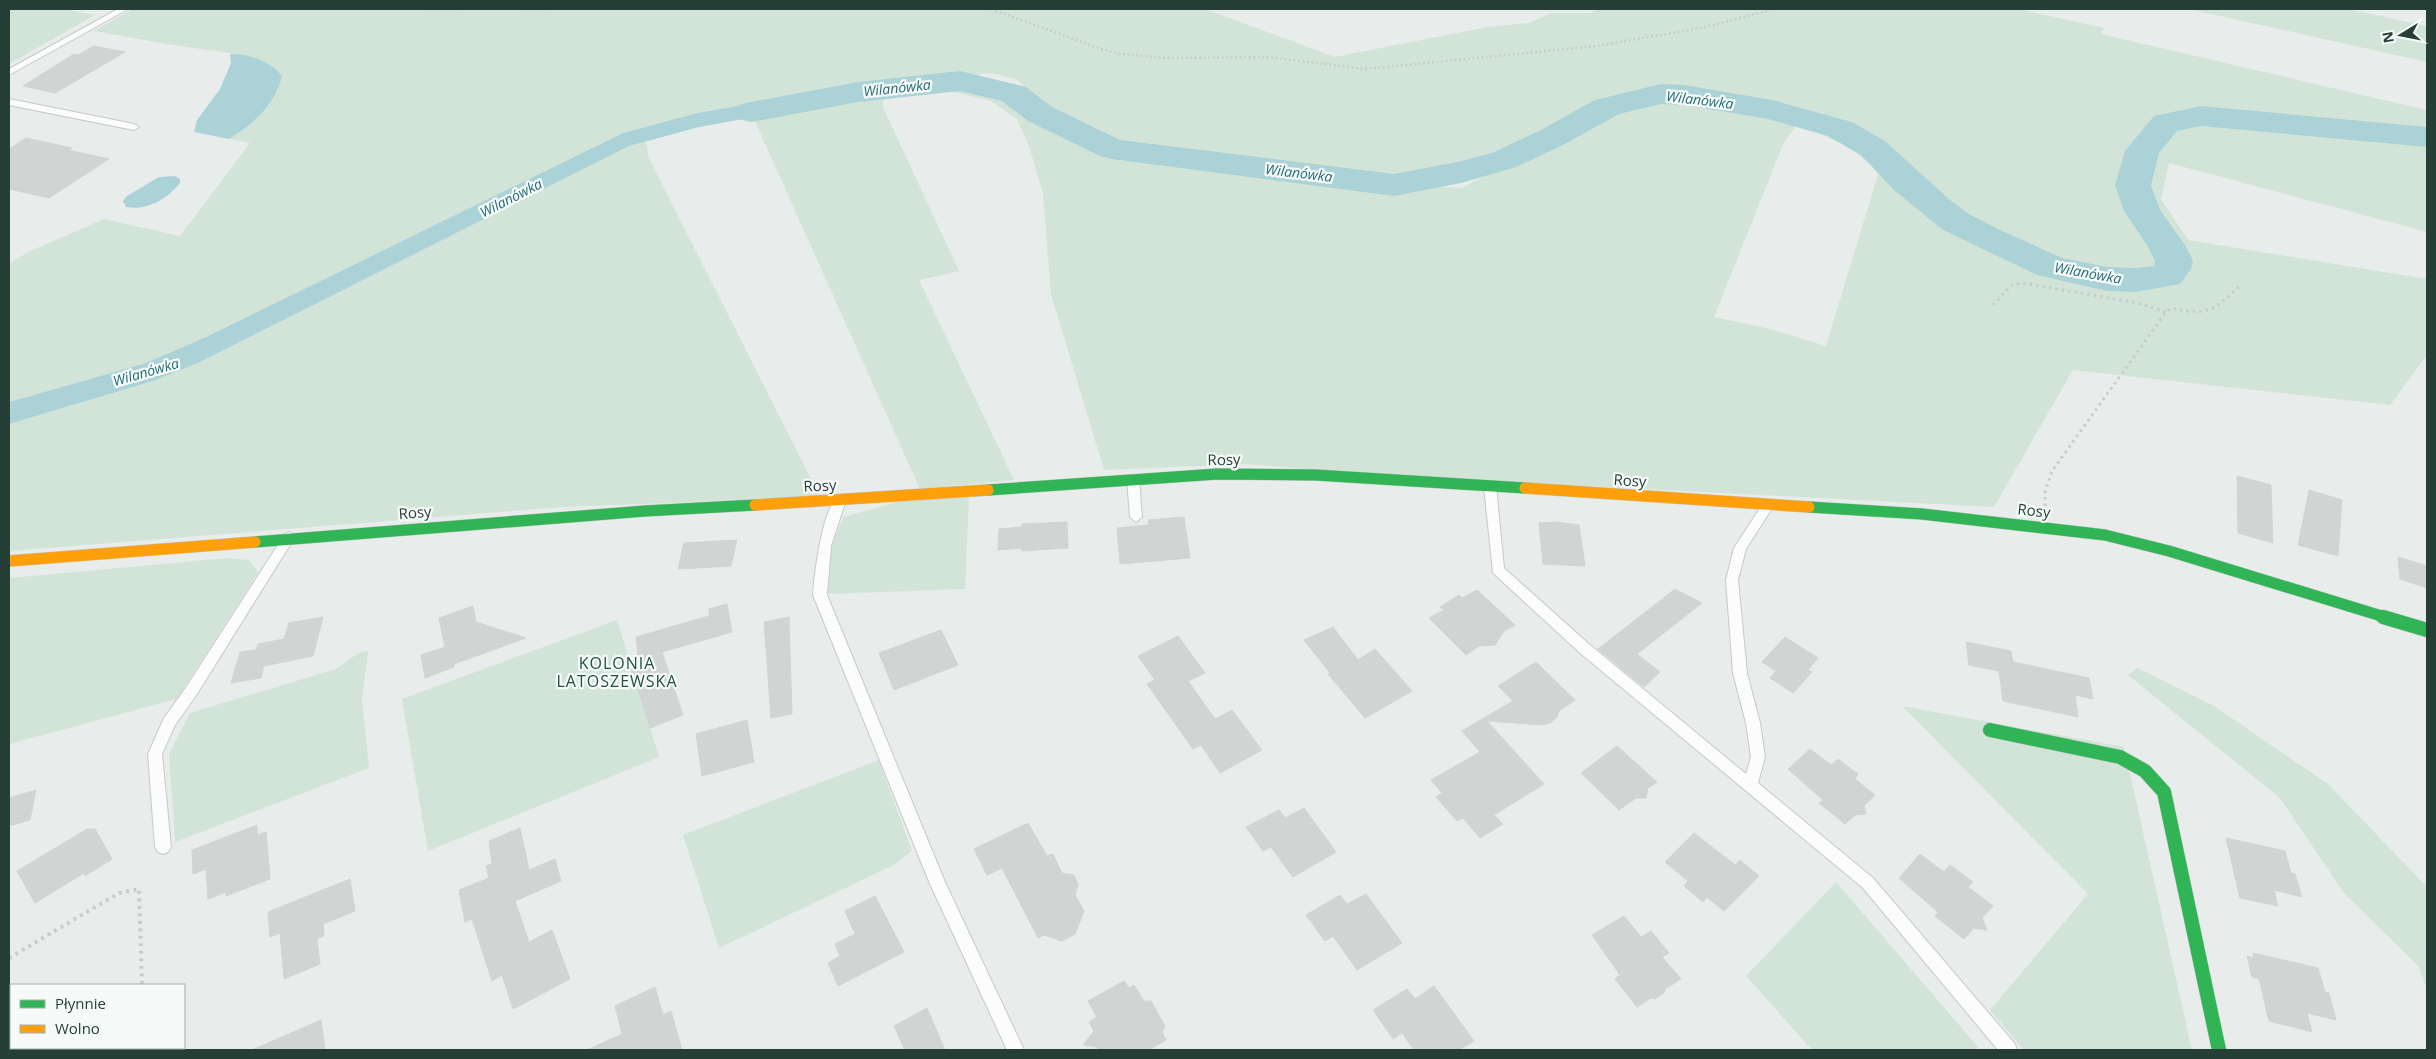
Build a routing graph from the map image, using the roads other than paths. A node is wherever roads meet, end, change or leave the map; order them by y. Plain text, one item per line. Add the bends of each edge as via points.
1 (124, 9) edge
2 (9, 72) edge
3 (9, 102) edge
4 (134, 127) dead end
5 (1133, 480) junction
6 (1490, 486) junction
7 (840, 500) junction
8 (1768, 505) junction
9 (1136, 517) dead end
10 (289, 537) junction
11 (9, 561) edge
12 (2427, 630) edge
13 (1990, 730) dead end
14 (1750, 786) junction
15 (163, 847) dead end
16 (1016, 1050) edge
17 (2009, 1050) edge
18 (2219, 1050) edge

1 - 2 lane
3 - 4 lane
5 - 6 street, Rosy via 1217,474 1316,475
5 - 7 street, Rosy
5 - 9 lane
6 - 8 street, Rosy
6 - 14 lane via 1498,570 1585,649
7 - 10 street, Rosy via 645,510
7 - 16 lane via 820,563 820,594 938,884
8 - 12 street, Rosy via 1922,514 2105,535 2169,551
8 - 14 lane via 1740,548 1732,580 1740,673 1758,757
10 - 11 street, Rosy
10 - 15 lane via 169,722 155,754
13 - 18 street via 2120,757 2134,762 2150,774 2164,792
14 - 17 lane via 1868,883

